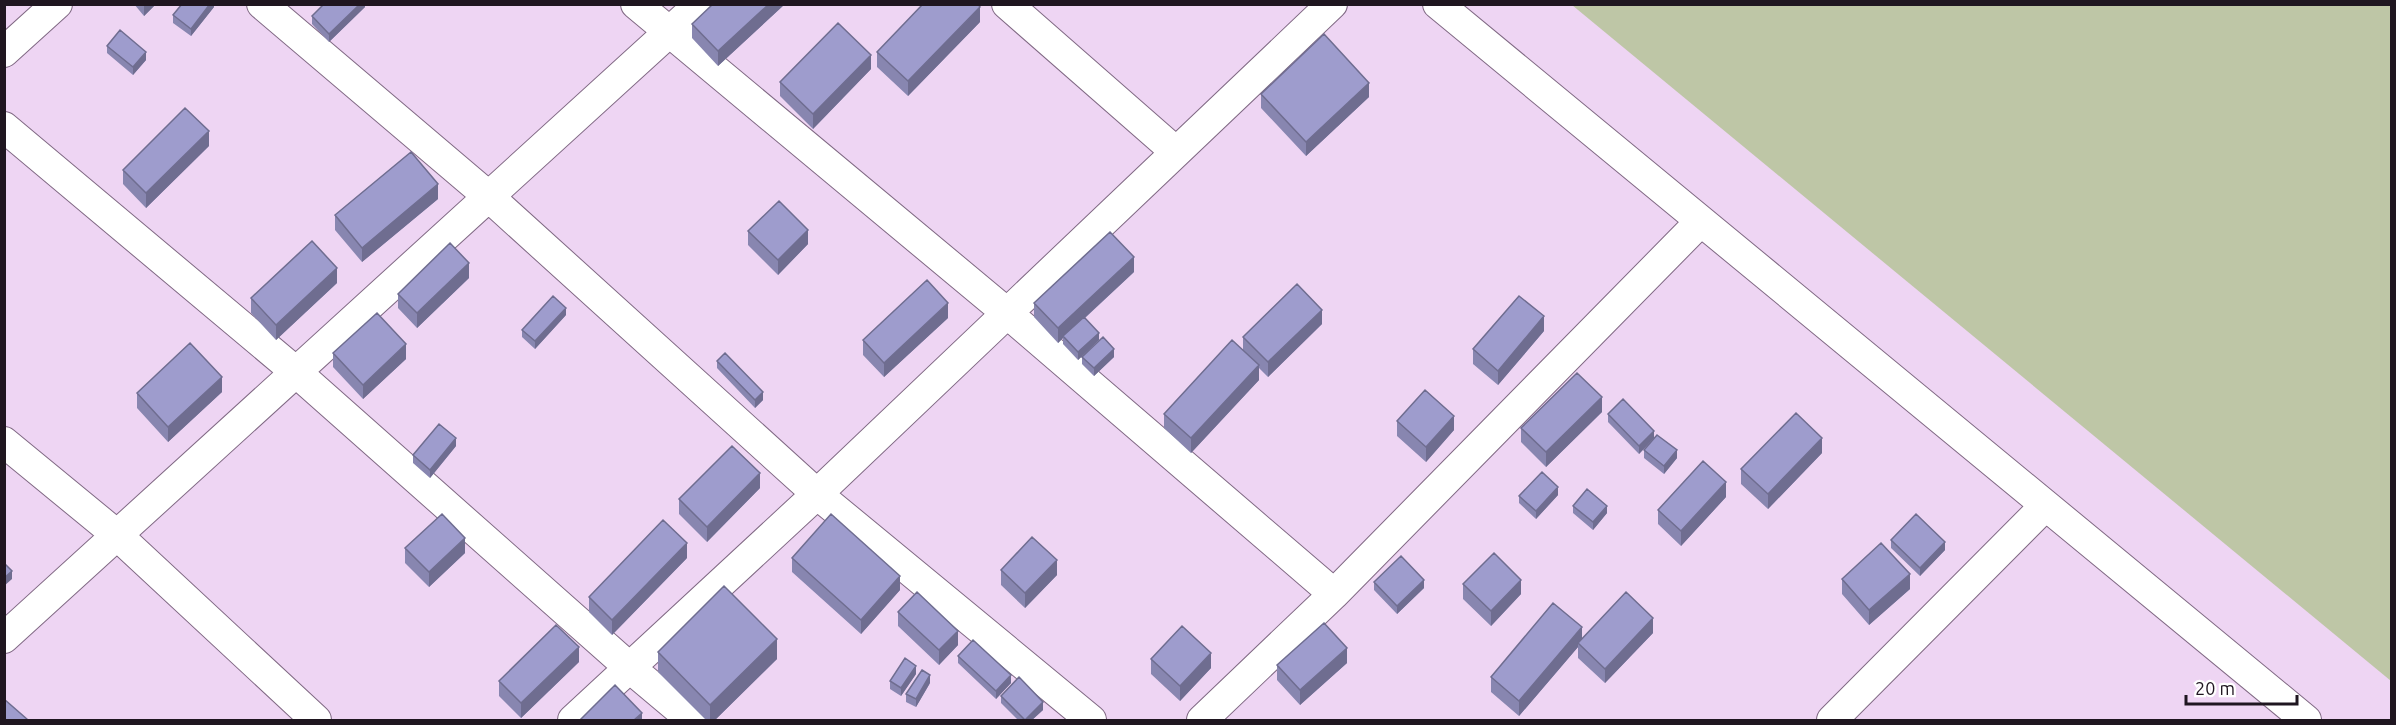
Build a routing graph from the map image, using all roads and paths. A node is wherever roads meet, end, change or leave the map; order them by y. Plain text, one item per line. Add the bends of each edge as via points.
1 (57, 4) edge
2 (262, 4) edge
3 (636, 4) edge
4 (700, 4) edge
5 (1007, 4) edge
6 (1332, 4) edge
7 (1438, 4) edge
8 (669, 32) junction
9 (4, 52) edge
10 (4, 127) edge
11 (1176, 152) junction
12 (488, 196) junction
13 (1701, 221) junction
14 (1007, 313) junction
15 (296, 372) junction
16 (4, 442) edge
17 (817, 494) junction
18 (2045, 506) junction
19 (117, 535) junction
20 (1334, 594) junction
21 (4, 638) edge
22 (630, 668) junction
23 (316, 720) edge
24 (573, 720) edge
25 (692, 720) edge
26 (1092, 720) edge
27 (1202, 720) edge
28 (1832, 720) edge
29 (2306, 720) edge

1 - 9 street
2 - 12 street
3 - 8 street
4 - 8 street
5 - 11 street
6 - 11 street
7 - 13 street
8 - 12 street
8 - 14 street
10 - 15 street
11 - 14 street
12 - 15 street
12 - 17 street
13 - 18 street
13 - 20 street
14 - 17 street
14 - 20 street
15 - 19 street
15 - 22 street
16 - 19 street
17 - 22 street
17 - 26 street
18 - 28 street
18 - 29 street
19 - 21 street
19 - 23 street
20 - 27 street
22 - 24 street
22 - 25 street

